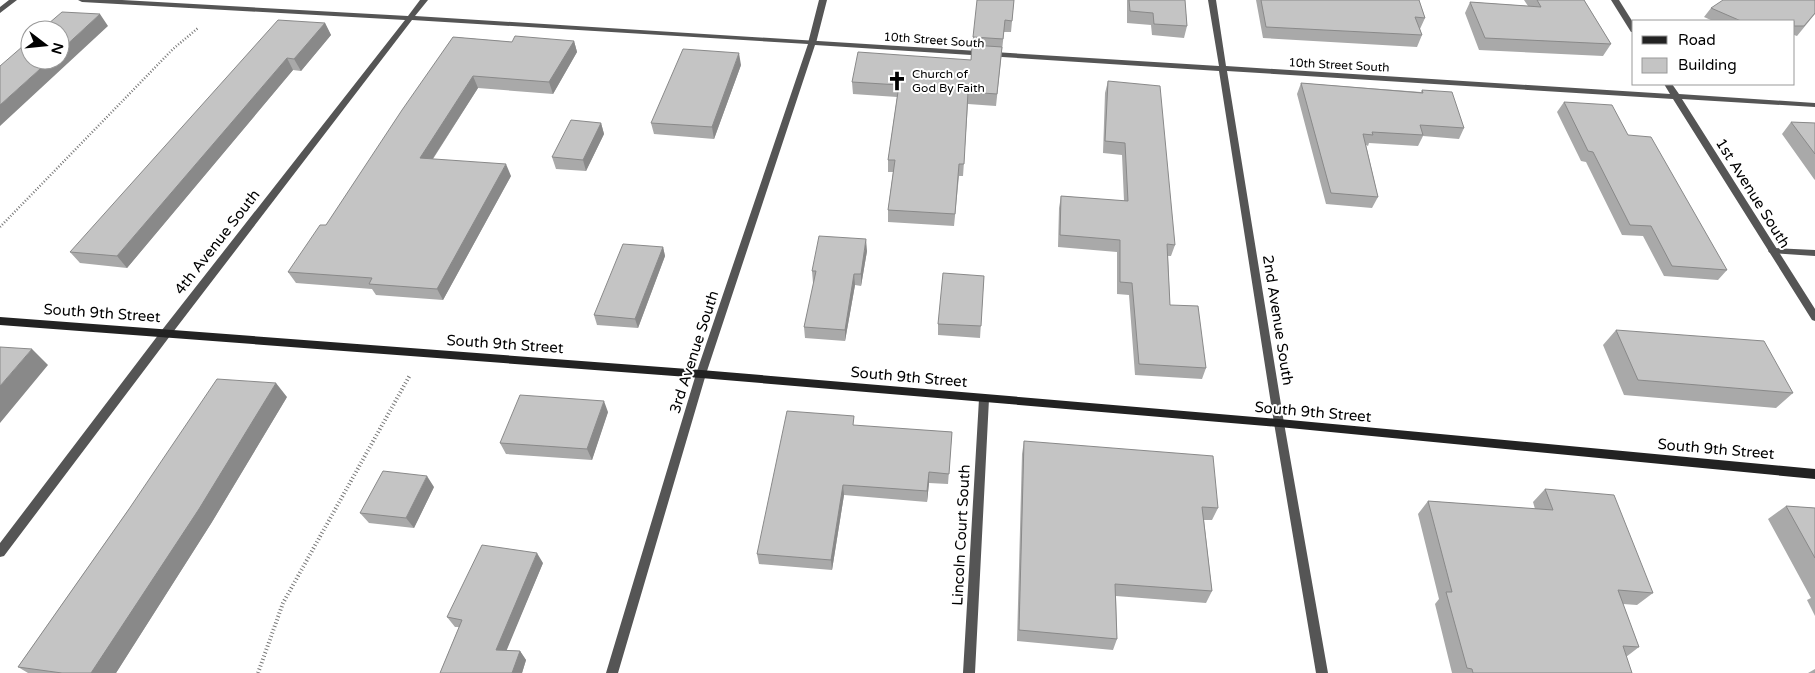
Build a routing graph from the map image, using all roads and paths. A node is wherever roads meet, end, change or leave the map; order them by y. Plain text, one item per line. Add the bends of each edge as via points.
1 (13, 0) edge
2 (82, 0) edge
3 (424, 0) edge
4 (823, 0) edge
5 (1212, 0) edge
6 (1615, 0) edge
7 (227, 8) junction
8 (0, 11) edge
9 (411, 17) junction
10 (1632, 27) edge
11 (812, 43) junction
12 (1223, 70) junction
13 (1669, 85) edge
14 (1676, 97) junction
15 (1815, 105) edge
16 (0, 227) edge
17 (1773, 251) junction
18 (1815, 253) edge
19 (1815, 317) edge
20 (0, 320) edge
21 (166, 333) junction
22 (423, 352) junction
23 (701, 374) junction
24 (984, 399) junction
25 (1279, 423) junction
26 (1815, 474) edge
27 (0, 552) edge
28 (258, 673) edge
29 (612, 673) edge
30 (969, 673) edge
31 (1322, 673) edge

1 - 8 street
2 - 7 street, 10th Street South
3 - 9 street, 4th Avenue South
4 - 11 street, 3rd Avenue South
5 - 12 street, 2nd Avenue South
6 - 10 street
7 - 9 street, 10th Street South
7 - 16 path via 173,49
9 - 11 street, 10th Street South
9 - 21 street, 4th Avenue South
11 - 12 street, 10th Street South
11 - 23 street, 3rd Avenue South
12 - 14 street, 10th Street South
12 - 25 street, 2nd Avenue South
13 - 14 street, 1st Avenue South
14 - 15 street, 10th Street South
14 - 17 street, 1st Avenue South
17 - 18 street
17 - 19 street, 1st Avenue South
20 - 21 street, South 9th Street
21 - 22 street, South 9th Street
21 - 27 street, 4th Avenue South
22 - 23 street, South 9th Street
22 - 28 path via 282,603
23 - 24 street, South 9th Street
23 - 29 street, 3rd Avenue South
24 - 25 street, South 9th Street
24 - 30 street, Lincoln Court South
25 - 26 street, South 9th Street
25 - 31 street, 2nd Avenue South

